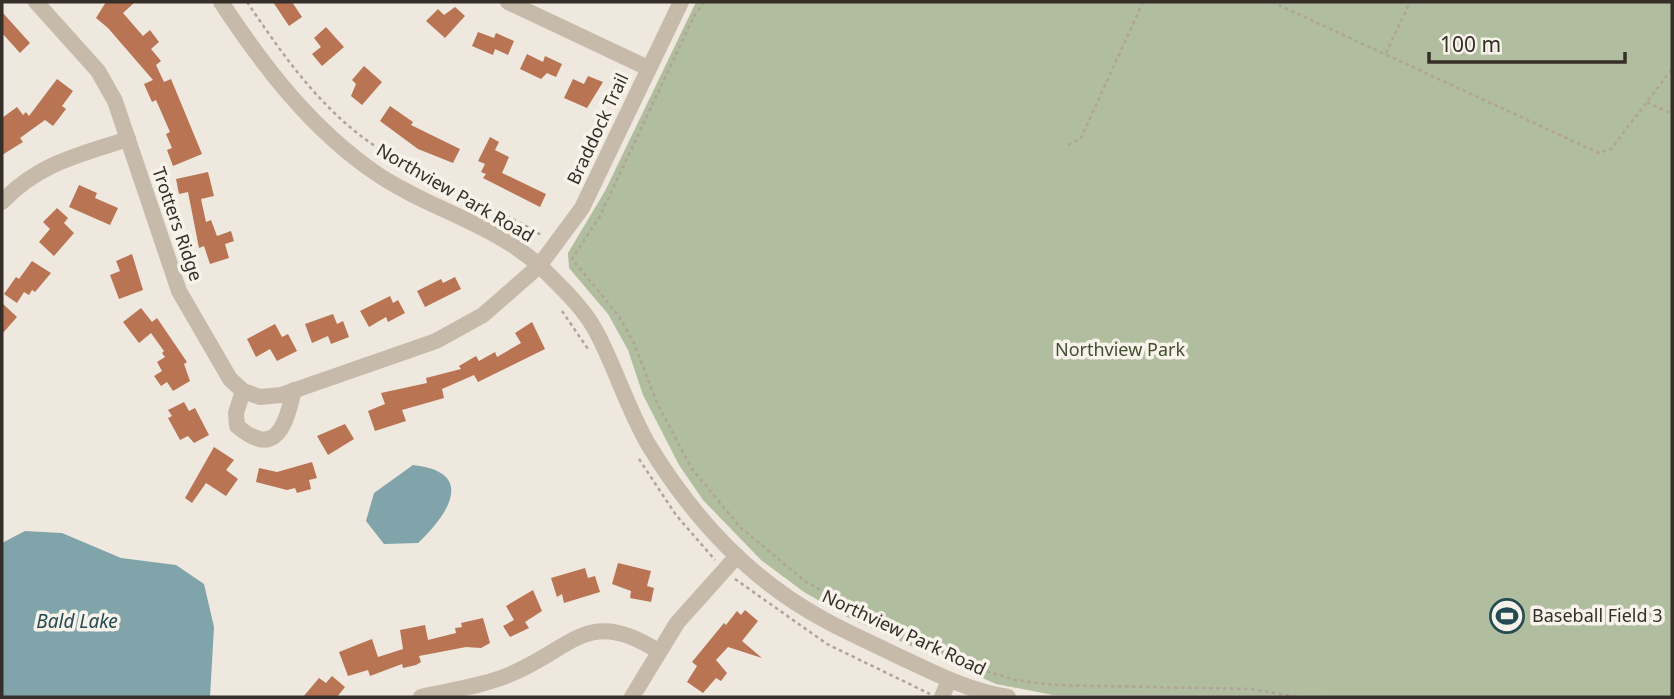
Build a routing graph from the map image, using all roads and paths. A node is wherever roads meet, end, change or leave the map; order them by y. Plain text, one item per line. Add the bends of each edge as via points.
1 (36, 2) edge
2 (220, 2) edge
3 (247, 2) edge
4 (508, 2) edge
5 (681, 2) edge
6 (704, 2) edge
7 (1143, 2) edge
8 (1272, 2) edge
9 (1410, 2) edge
10 (1386, 53) junction
11 (648, 68) junction
12 (1672, 69) edge
13 (1647, 103) junction
14 (1672, 114) edge
15 (128, 139) junction
16 (1068, 145) dead end
17 (2, 202) edge
18 (541, 235) dead end
19 (539, 265) junction
20 (294, 390) junction
21 (243, 391) junction
22 (737, 556) junction
23 (657, 650) junction
24 (949, 680) junction
25 (421, 697) edge
26 (632, 697) edge
27 (942, 697) edge
28 (1008, 697) edge
29 (1296, 697) edge

1 - 15 street, Trotters Ridge via 98,71
2 - 19 street, Northview Park Road via 308,117 377,174 493,233
3 - 18 path via 299,75 374,146
4 - 11 street
5 - 11 street, Braddock Trail
6 - 29 path via 600,216 572,259 618,315 673,435 718,502 766,551 806,582 986,671 1054,685 1252,689
7 - 16 path via 1081,138
8 - 10 path
9 - 10 path
10 - 13 path via 1599,152 1611,149
11 - 19 street, Braddock Trail via 582,208
12 - 13 path
13 - 14 path
15 - 17 street via 55,162 22,181
15 - 21 street, Trotters Ridge via 179,292 230,379
19 - 20 street via 483,315 436,341
19 - 22 street, Northview Park Road via 597,332 647,442 693,512
20 - 21 street via 260,397
20 - 21 street via 284,428 275,437 264,439 250,437 237,426
22 - 23 street
22 - 24 street, Northview Park Road via 821,618
23 - 25 street via 633,635 601,630 578,637 508,675
23 - 26 street
24 - 27 street
24 - 28 street, Northview Park Road

